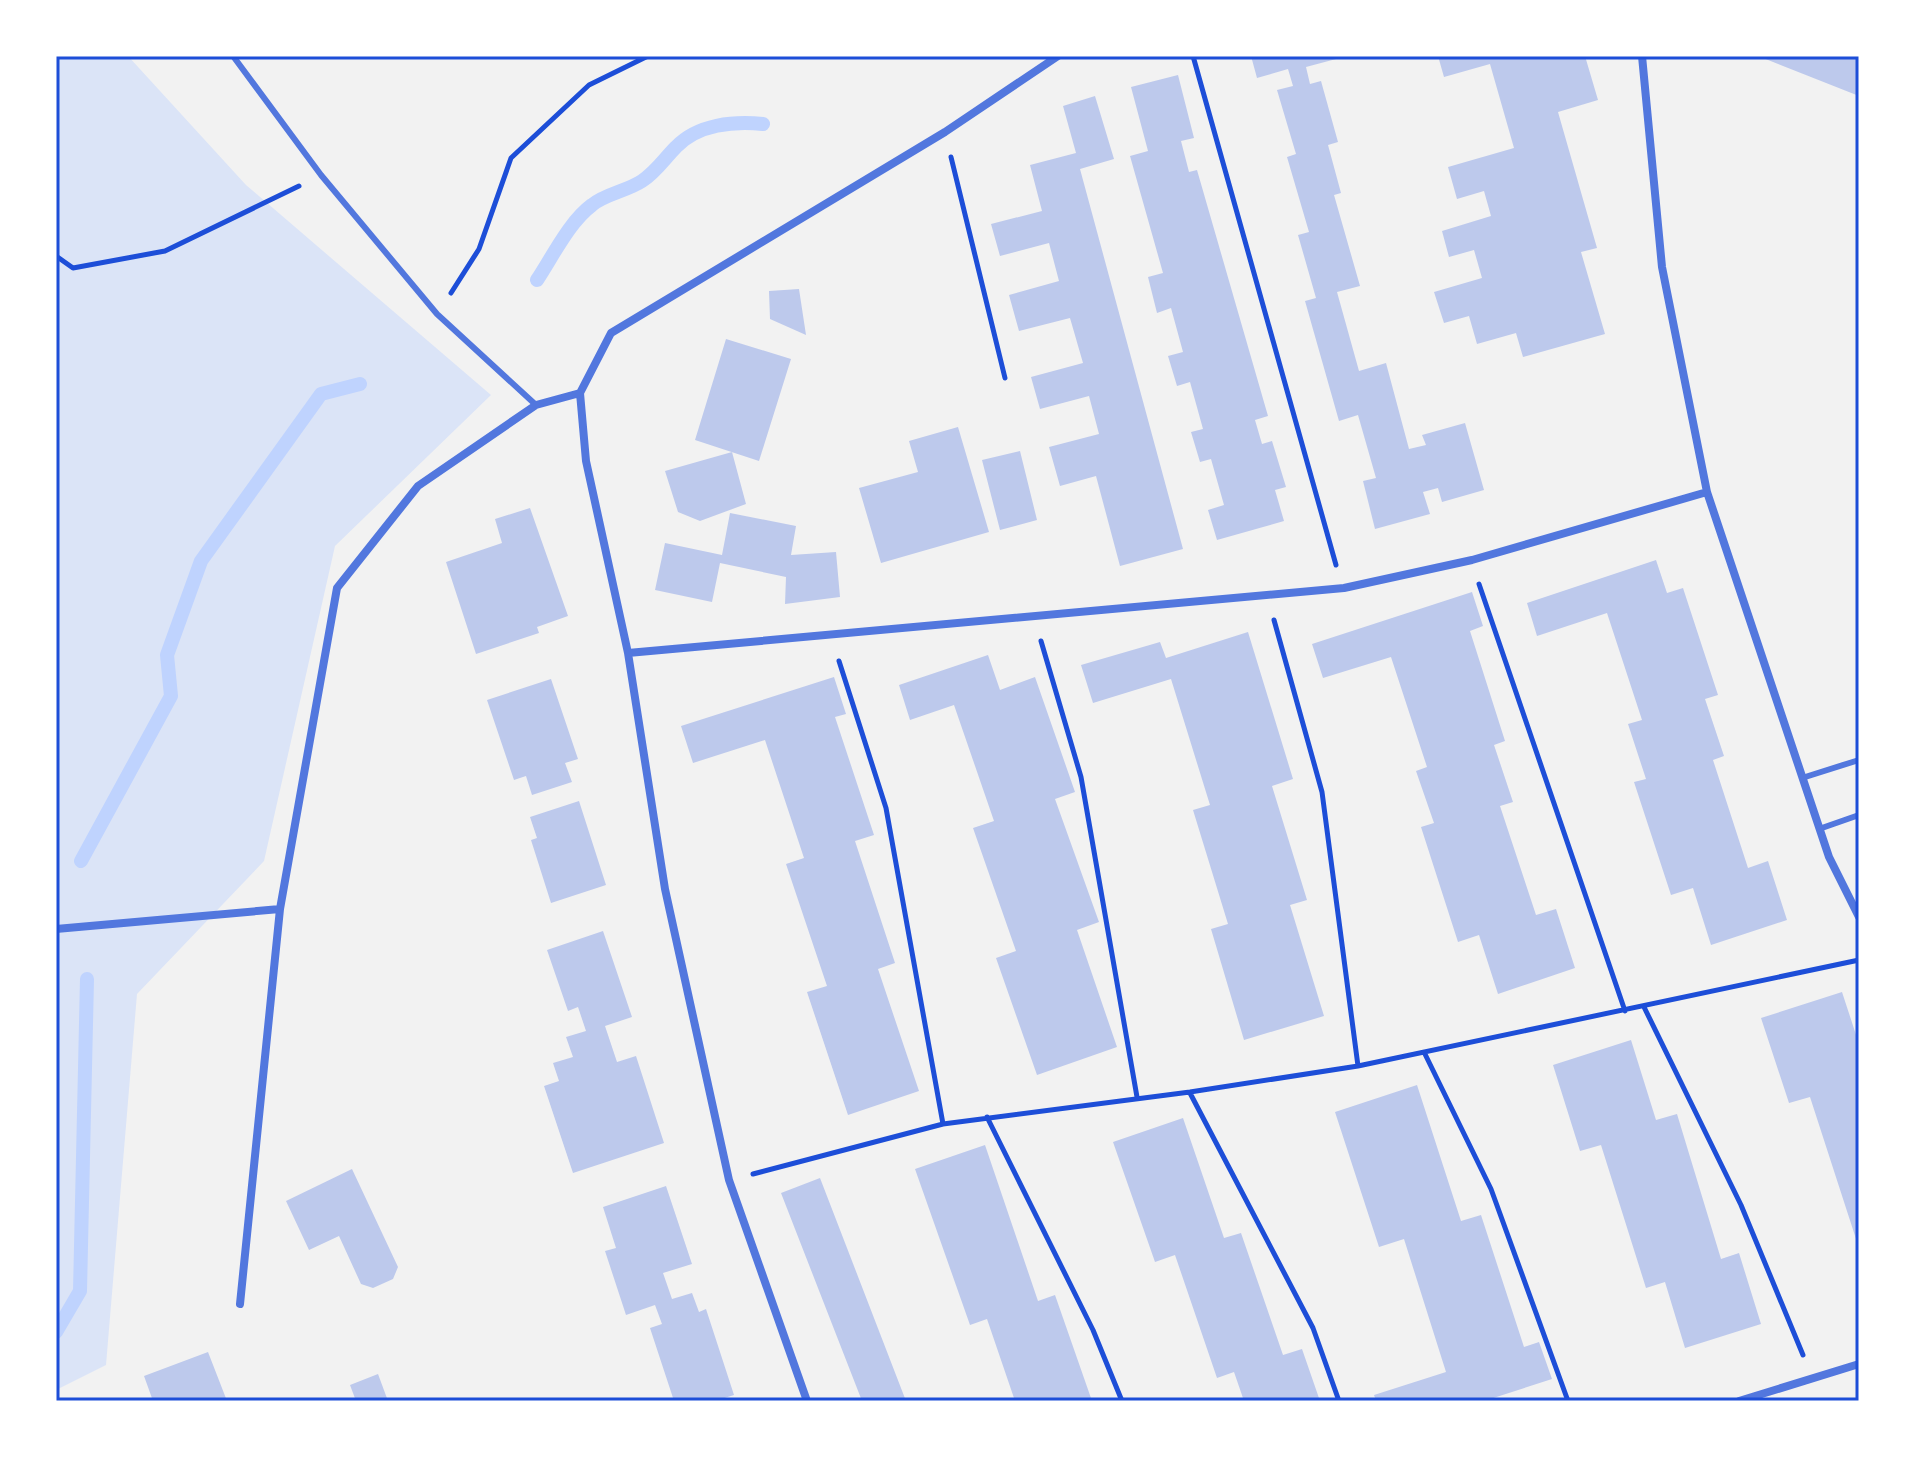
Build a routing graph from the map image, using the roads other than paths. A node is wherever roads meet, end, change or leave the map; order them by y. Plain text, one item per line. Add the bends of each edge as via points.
1 (233, 56) edge
2 (1058, 56) edge
3 (1642, 56) edge
4 (580, 393) junction
5 (536, 405) junction
6 (1707, 492) junction
7 (628, 653) junction
8 (1859, 760) edge
9 (1802, 778) junction
10 (1859, 815) edge
11 (1819, 829) junction
12 (280, 909) junction
13 (1859, 917) edge
14 (56, 929) edge
15 (240, 1304) dead end
16 (1859, 1364) edge
17 (1744, 1400) edge
18 (807, 1401) edge

1 - 5 lane via 321,175 437,314
2 - 4 street via 945,132 611,333
3 - 6 street via 1662,267
4 - 5 street
4 - 7 street via 586,461
5 - 12 street via 418,486 337,588
6 - 7 street via 1472,560 1344,588
6 - 9 street
7 - 18 street via 665,889 729,1180
8 - 9 lane
9 - 11 street
10 - 11 lane
11 - 13 street
12 - 14 street
12 - 15 street
16 - 17 street

